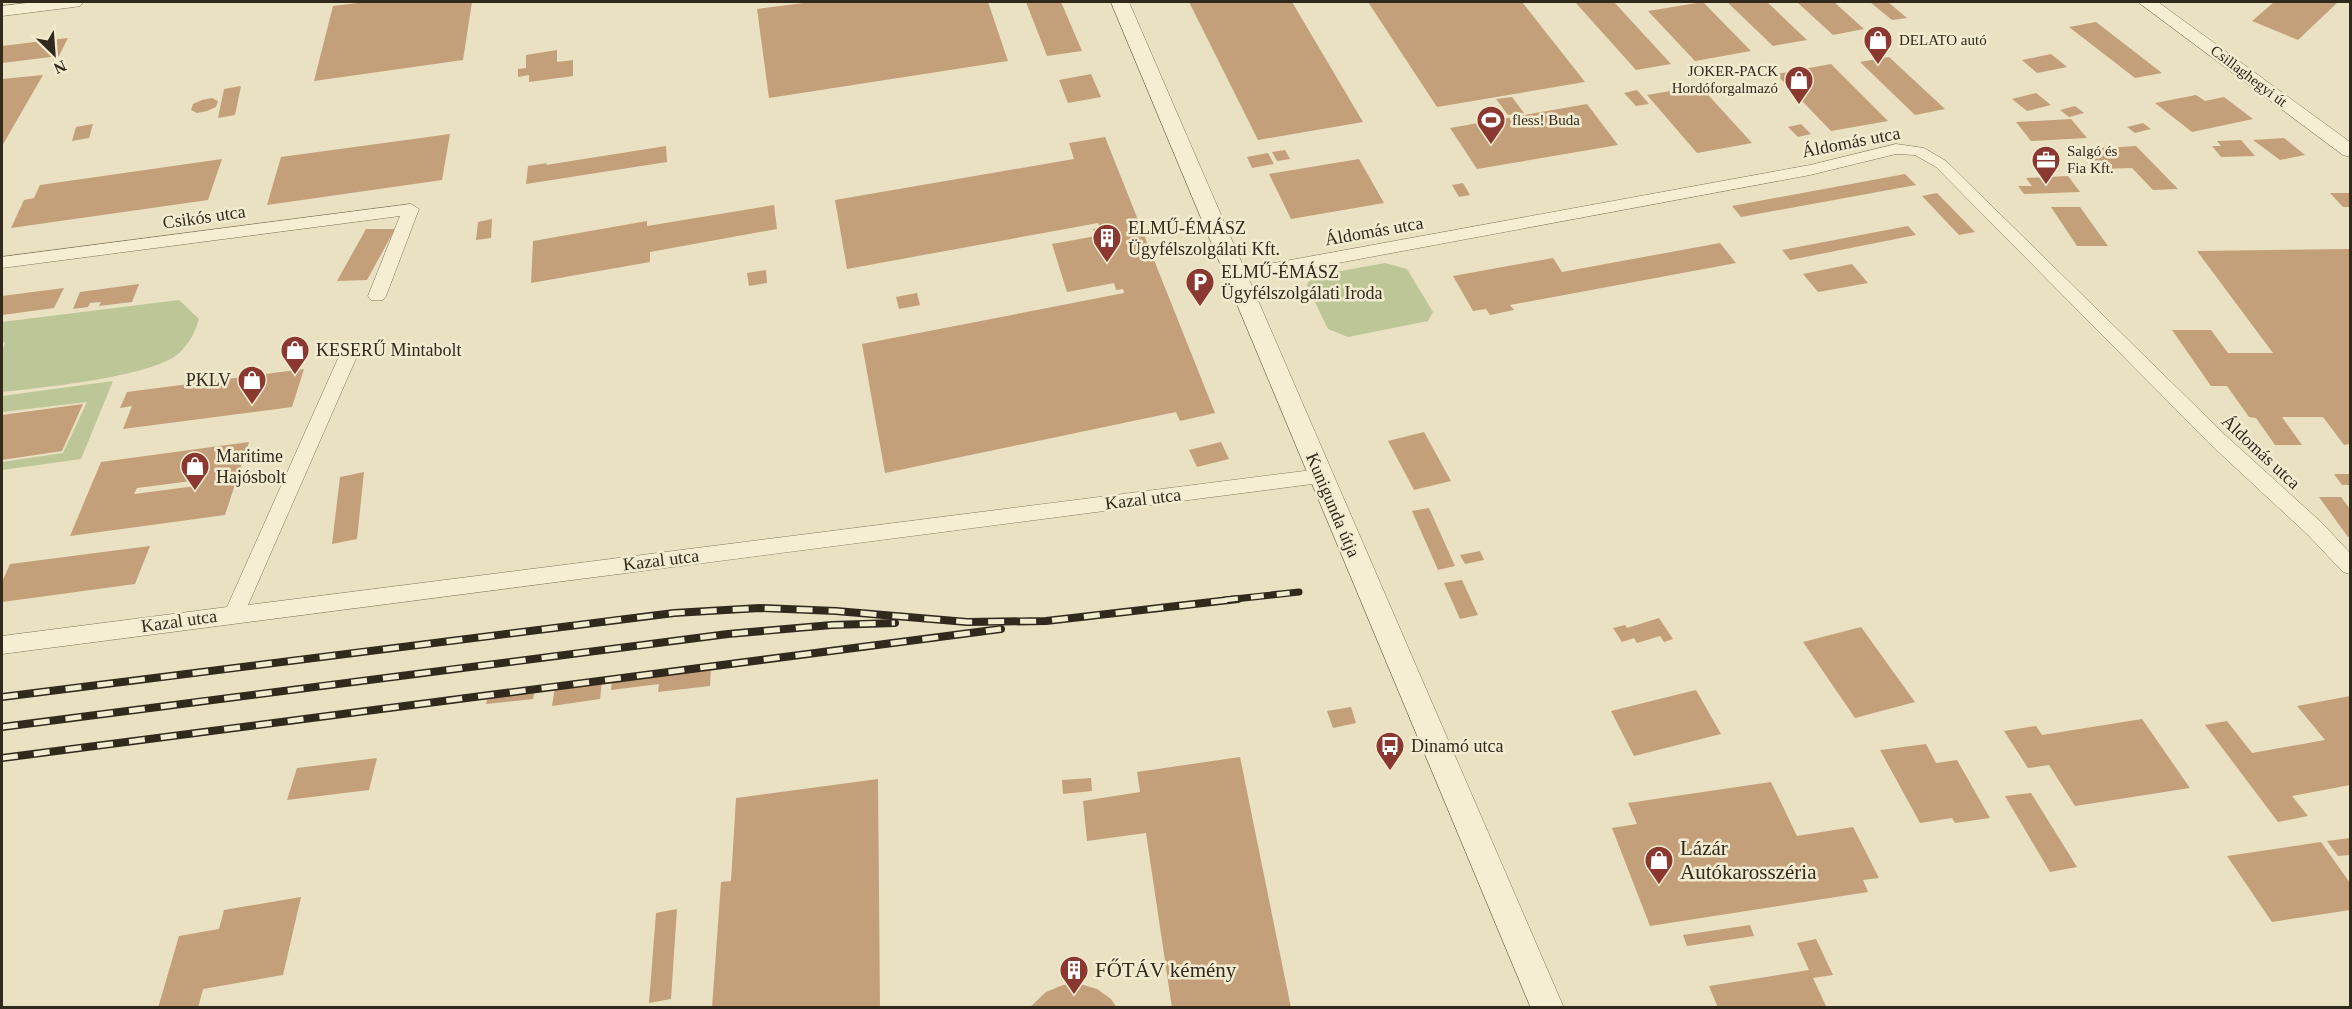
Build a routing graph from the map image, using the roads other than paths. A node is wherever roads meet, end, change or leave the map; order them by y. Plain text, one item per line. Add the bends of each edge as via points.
1 (74, 2) edge
2 (1120, 2) edge
3 (2148, 2) edge
4 (2, 11) edge
5 (2350, 151) edge
6 (2, 263) edge
7 (1236, 276) junction
8 (377, 296) dead end
9 (349, 354) dead end
10 (1320, 476) junction
11 (2350, 566) edge
12 (234, 614) junction
13 (2, 645) edge
14 (1548, 1008) edge

1 - 4 street
2 - 7 street, Kunigunda útja
3 - 5 street, Csillaghegyi út
6 - 8 street, Csikós utca via 411,209
7 - 10 street, Kunigunda útja
7 - 11 street, Áldomás utca via 1810,170 1896,149 1919,151 1941,164
9 - 12 street
10 - 12 street, Kazal utca
10 - 14 street, Kunigunda útja
12 - 13 street, Kazal utca

